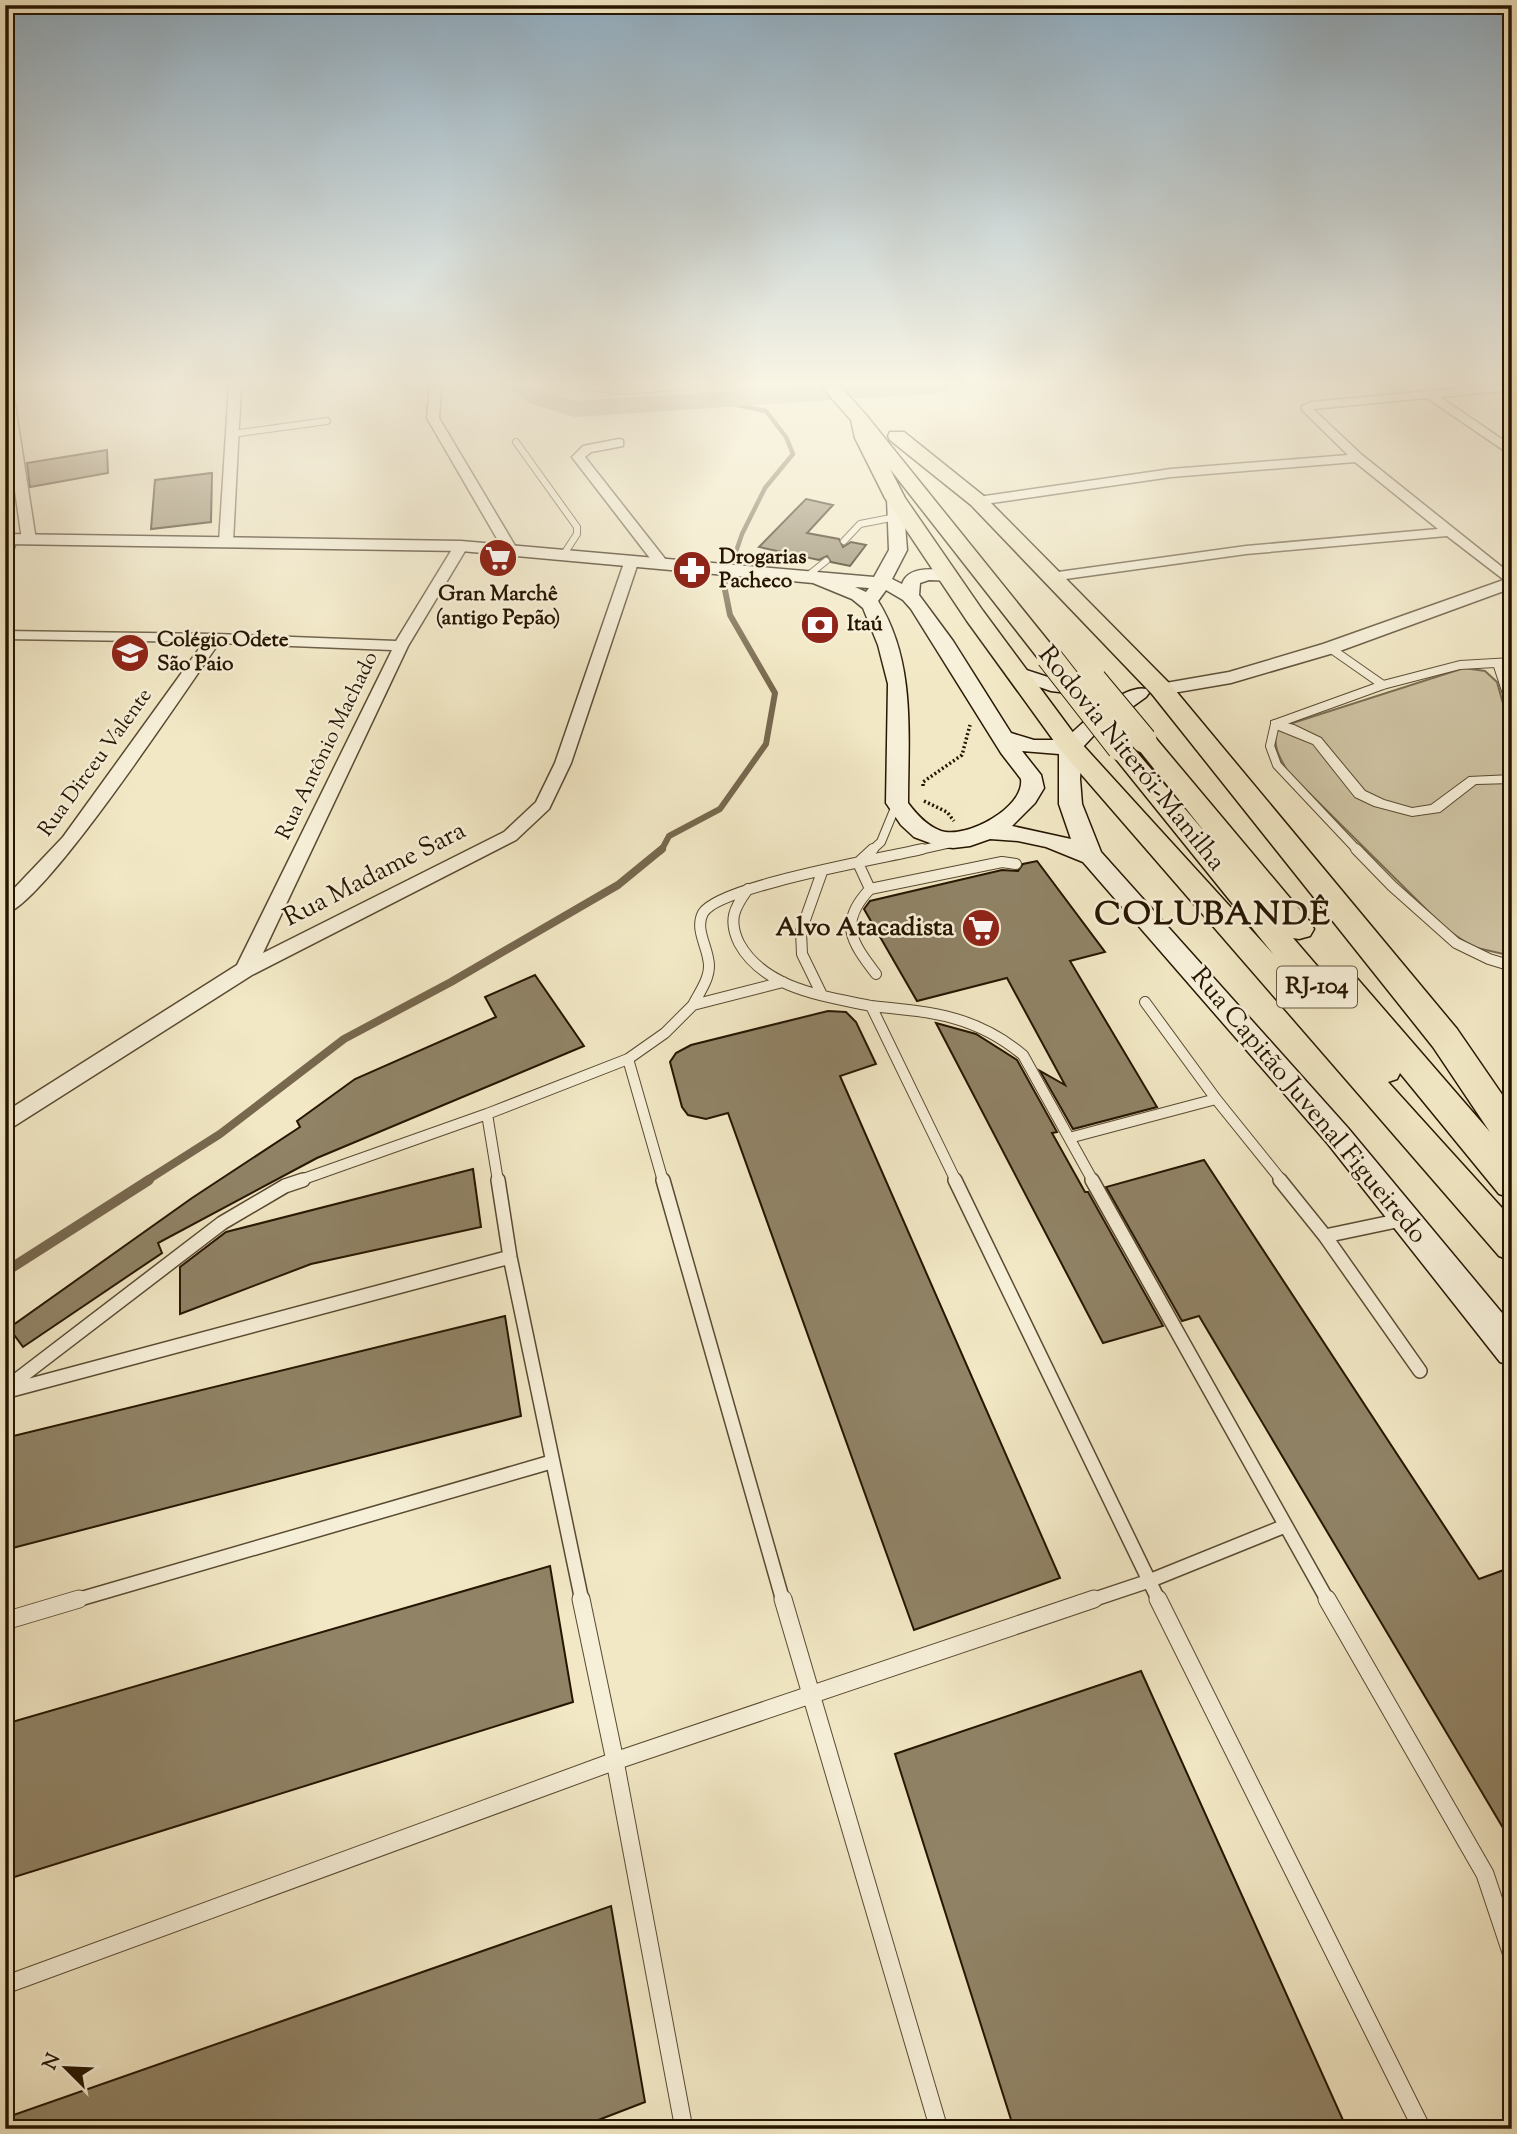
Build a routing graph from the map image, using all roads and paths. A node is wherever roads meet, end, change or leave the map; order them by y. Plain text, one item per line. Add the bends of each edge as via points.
1 (21, 486) edge
2 (229, 486) edge
3 (473, 486) edge
4 (547, 486) edge
5 (600, 486) edge
6 (885, 486) edge
7 (921, 486) edge
8 (934, 486) edge
9 (959, 486) edge
10 (1085, 486) edge
11 (1392, 486) edge
12 (978, 501) junction
13 (895, 507) junction
14 (1448, 533) junction
15 (29, 540) junction
16 (844, 541) dead end
17 (226, 542) junction
18 (7, 544) edge
19 (461, 546) junction
20 (510, 549) junction
21 (564, 554) junction
22 (632, 560) junction
23 (661, 563) junction
24 (818, 573) junction
25 (948, 577) junction
26 (1051, 577) junction
27 (880, 582) junction
28 (1512, 582) edge
29 (910, 596) junction
30 (873, 608) junction
31 (5, 635) edge
32 (215, 638) junction
33 (401, 646) junction
34 (1119, 646) junction
35 (1330, 648) junction
36 (1061, 656) junction
37 (1512, 662) edge
38 (1497, 663) junction
39 (1017, 673) junction
40 (1383, 685) junction
41 (1087, 690) junction
42 (1150, 691) junction
43 (1512, 709) edge
44 (1104, 718) junction
45 (971, 721) dead end
46 (1276, 724) junction
47 (1195, 729) junction
48 (1005, 738) junction
49 (1132, 744) junction
50 (1070, 747) junction
51 (1512, 779) edge
52 (897, 803) junction
53 (991, 832) junction
54 (958, 836) junction
55 (1091, 856) junction
56 (858, 863) junction
57 (1016, 864) dead end
58 (822, 872) junction
59 (748, 889) junction
60 (870, 889) junction
61 (5, 908) edge
62 (1512, 965) edge
63 (245, 970) junction
64 (876, 974) dead end
65 (783, 982) junction
66 (822, 995) junction
67 (1144, 1002) dead end
68 (693, 1005) junction
69 (871, 1006) junction
70 (628, 1059) junction
71 (1216, 1099) junction
72 (487, 1114) junction
73 (5, 1123) edge
74 (1512, 1137) edge
75 (1069, 1138) junction
76 (1512, 1183) edge
77 (1405, 1219) junction
78 (1512, 1228) edge
79 (1325, 1236) junction
80 (1512, 1245) edge
81 (510, 1257) junction
82 (1512, 1351) edge
83 (1420, 1371) dead end
84 (5, 1390) edge
85 (551, 1462) junction
86 (1285, 1526) junction
87 (1149, 1581) junction
88 (5, 1622) edge
89 (810, 1694) junction
90 (615, 1761) junction
91 (1512, 1955) edge
92 (5, 1985) edge
93 (684, 2129) edge
94 (939, 2129) edge
95 (1422, 2129) edge

1 - 15 street
2 - 17 street
3 - 20 street
4 - 21 lane via 577,527
5 - 23 street
6 - 13 highway
7 - 36 highway, Rodovia Niterói-Manilha / RJ-104
8 - 36 highway, Rodovia Niterói-Manilha / RJ-104
9 - 12 highway
10 - 12 street
11 - 14 street
12 - 26 highway
13 - 16 lane via 860,524
13 - 25 highway
13 - 27 main road via 898,550
14 - 26 street via 1245,550
14 - 28 street
15 - 17 main road
15 - 18 main road
17 - 19 main road
19 - 20 main road
19 - 33 street, Rua Antônio Machado
20 - 21 main road
21 - 22 main road
22 - 23 main road
22 - 63 street, Rua Madame Sara via 563,763 543,805 510,836
23 - 24 main road via 750,573
24 - 27 main road
24 - 30 main road
25 - 29 main road via 914,578
25 - 39 highway
26 - 34 highway
27 - 29 main road
27 - 30 main road
28 - 35 street
29 - 30 main road via 886,596
29 - 48 main road
30 - 52 main road via 898,684
31 - 32 street
32 - 33 street
32 - 61 street, Rua Dirceu Valente via 69,841
33 - 63 street, Rua Antônio Machado
34 - 41 highway via 1116,676
34 - 42 highway
35 - 40 lane
35 - 42 street via 1231,677
36 - 49 highway, Rodovia Niterói-Manilha / RJ-104, bridge
37 - 38 lane
38 - 40 lane via 1460,665
38 - 43 lane
39 - 41 main road via 1039,682
39 - 50 highway
40 - 46 lane
41 - 42 main road
42 - 44 main road
42 - 47 highway
44 - 47 highway via 1150,718
44 - 50 main road
45 - 54 path via 962,755 923,782 923,800 947,812
46 - 51 street via 1317,741 1360,794 1412,812 1435,809 1473,780
46 - 62 lane via 1268,745 1274,762 1306,799 1456,943
47 - 74 highway via 1445,1038
48 - 50 main road via 1032,747
48 - 53 main road via 1031,776 1032,790
49 - 76 highway, Rodovia Niterói-Manilha / RJ-104 via 1336,974
49 - 78 highway, Rodovia Niterói-Manilha / RJ-104
50 - 55 main road, Rua Capitão Juvenal Figueiredo via 1068,804
50 - 80 highway
52 - 54 main road via 910,823 926,834
52 - 56 lane via 881,842
53 - 54 main road
53 - 55 main road via 1024,833
54 - 56 lane
55 - 77 main road, Rua Capitão Juvenal Figueiredo via 1329,1125
56 - 58 lane
56 - 60 lane
57 - 60 lane via 1002,862
58 - 59 lane
58 - 66 lane via 801,931 803,954
59 - 65 lane via 731,920 743,955
59 - 68 lane via 719,899 702,915 700,926 710,964
60 - 64 lane via 855,902 849,916 850,934
63 - 73 street, Rua Madame Sara
65 - 66 lane
65 - 68 lane
66 - 69 lane
67 - 71 lane
68 - 70 lane via 665,1033
69 - 75 lane via 941,1014 1004,1037 1023,1055
69 - 87 lane
70 - 72 lane
70 - 89 lane
71 - 75 lane
71 - 79 lane
72 - 81 lane
72 - 84 lane via 285,1186 222,1223
75 - 86 lane
77 - 79 lane
77 - 82 main road, Rua Capitão Juvenal Figueiredo
79 - 83 lane
81 - 84 lane
81 - 85 lane
85 - 88 lane
85 - 90 lane
86 - 87 lane
86 - 91 lane via 1485,1874
87 - 89 lane
87 - 95 lane
89 - 90 lane
89 - 94 lane
90 - 92 lane
90 - 93 lane

